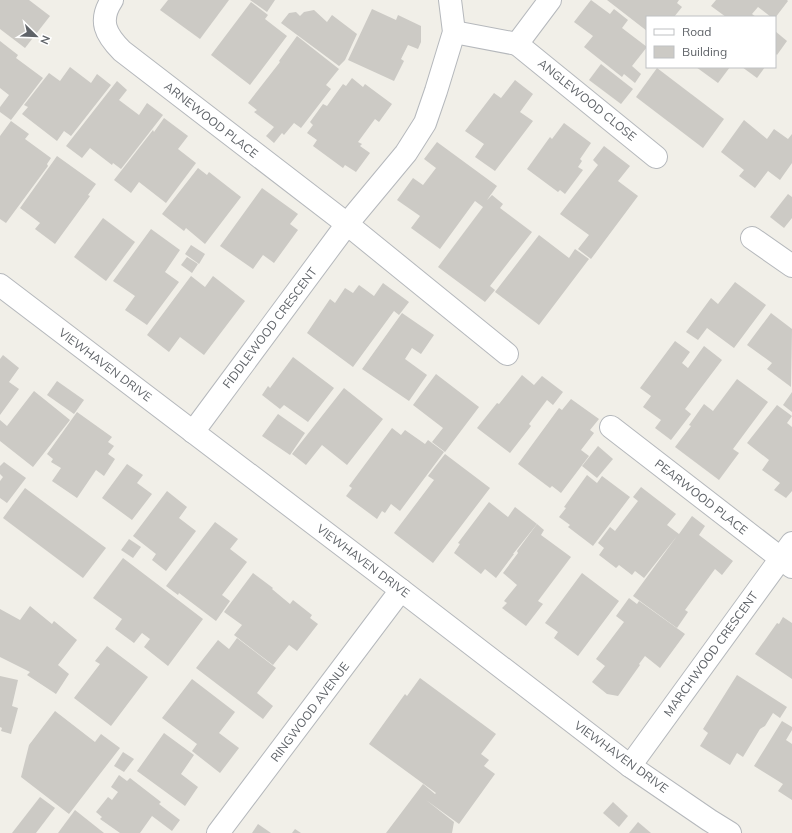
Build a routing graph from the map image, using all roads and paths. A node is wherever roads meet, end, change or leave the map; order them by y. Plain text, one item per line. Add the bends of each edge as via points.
1 (112, 0) edge
2 (450, 0) edge
3 (550, 0) edge
4 (454, 32) junction
5 (518, 44) junction
6 (656, 157) dead end
7 (347, 224) junction
8 (752, 238) dead end
9 (792, 266) edge
10 (0, 285) edge
11 (507, 354) dead end
12 (611, 427) dead end
13 (193, 432) junction
14 (788, 556) edge
15 (401, 590) junction
16 (630, 766) junction
17 (218, 833) edge
18 (730, 833) edge

1 - 7 street, ARNEWOOD PLACE via 104,20 107,32 122,51
2 - 4 street, FIDDLEWOOD CRESCENT
3 - 5 street
4 - 5 street, ANGLEWOOD CLOSE
4 - 7 street, FIDDLEWOOD CRESCENT via 425,123 406,153
5 - 6 street, ANGLEWOOD CLOSE
7 - 11 street
7 - 13 street, FIDDLEWOOD CRESCENT
8 - 9 street
10 - 13 street, VIEWHAVEN DRIVE
12 - 14 street, PEARWOOD PLACE
13 - 15 street, VIEWHAVEN DRIVE
14 - 16 street, MARCHWOOD CRESCENT
15 - 16 street, VIEWHAVEN DRIVE
15 - 17 street, RINGWOOD AVENUE
16 - 18 street, VIEWHAVEN DRIVE

